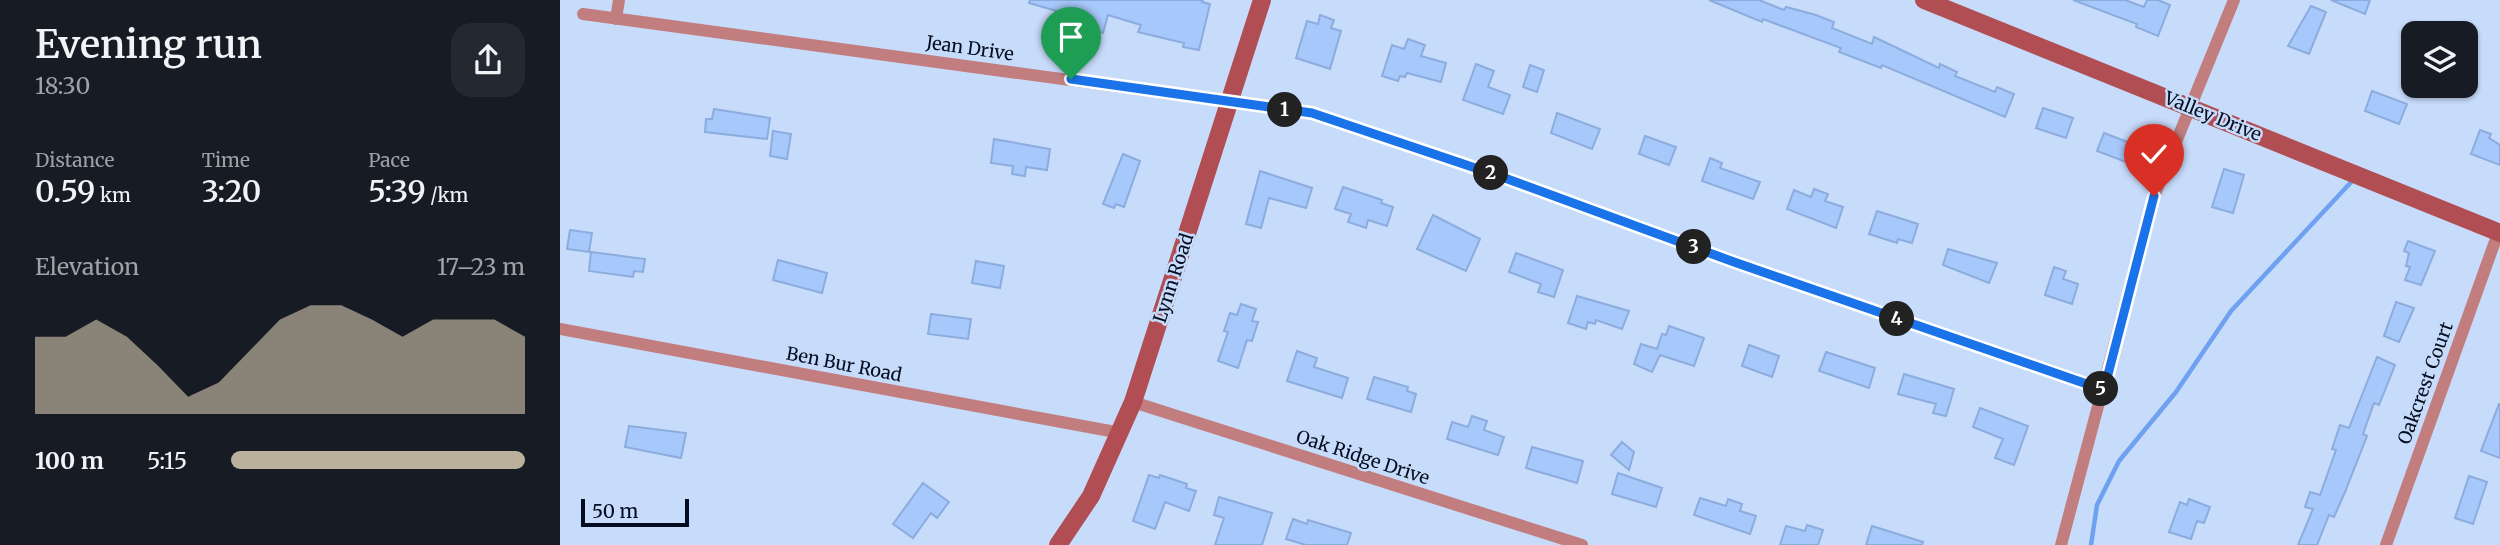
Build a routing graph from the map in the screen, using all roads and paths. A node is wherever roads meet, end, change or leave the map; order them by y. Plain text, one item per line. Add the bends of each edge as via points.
1 (619, 0) edge
2 (1262, 0) edge
3 (1924, 0) edge
4 (2234, 0) edge
5 (583, 14) dead end
6 (615, 19) junction
7 (1230, 101) junction
8 (2188, 106) junction
9 (2499, 233) edge
10 (560, 329) edge
11 (2104, 390) junction
12 (1133, 401) junction
13 (1121, 433) junction
14 (1058, 545) edge
15 (1582, 545) edge
16 (2062, 545) edge
17 (2386, 545) edge

1 - 6 street
2 - 7 street, Lynn Road
3 - 8 street, Valley Drive
4 - 8 street
5 - 6 street, Jean Drive
6 - 7 street, Jean Drive
7 - 11 street, Jean Drive via 1312,113
7 - 12 street, Lynn Road
8 - 9 street, Valley Drive
8 - 11 street via 2154,196
9 - 17 street, Oakcrest Court
10 - 13 street, Ben Bur Road
11 - 16 street
12 - 13 street, Lynn Road
12 - 15 street, Oak Ridge Drive
13 - 14 street, Lynn Road via 1091,496

